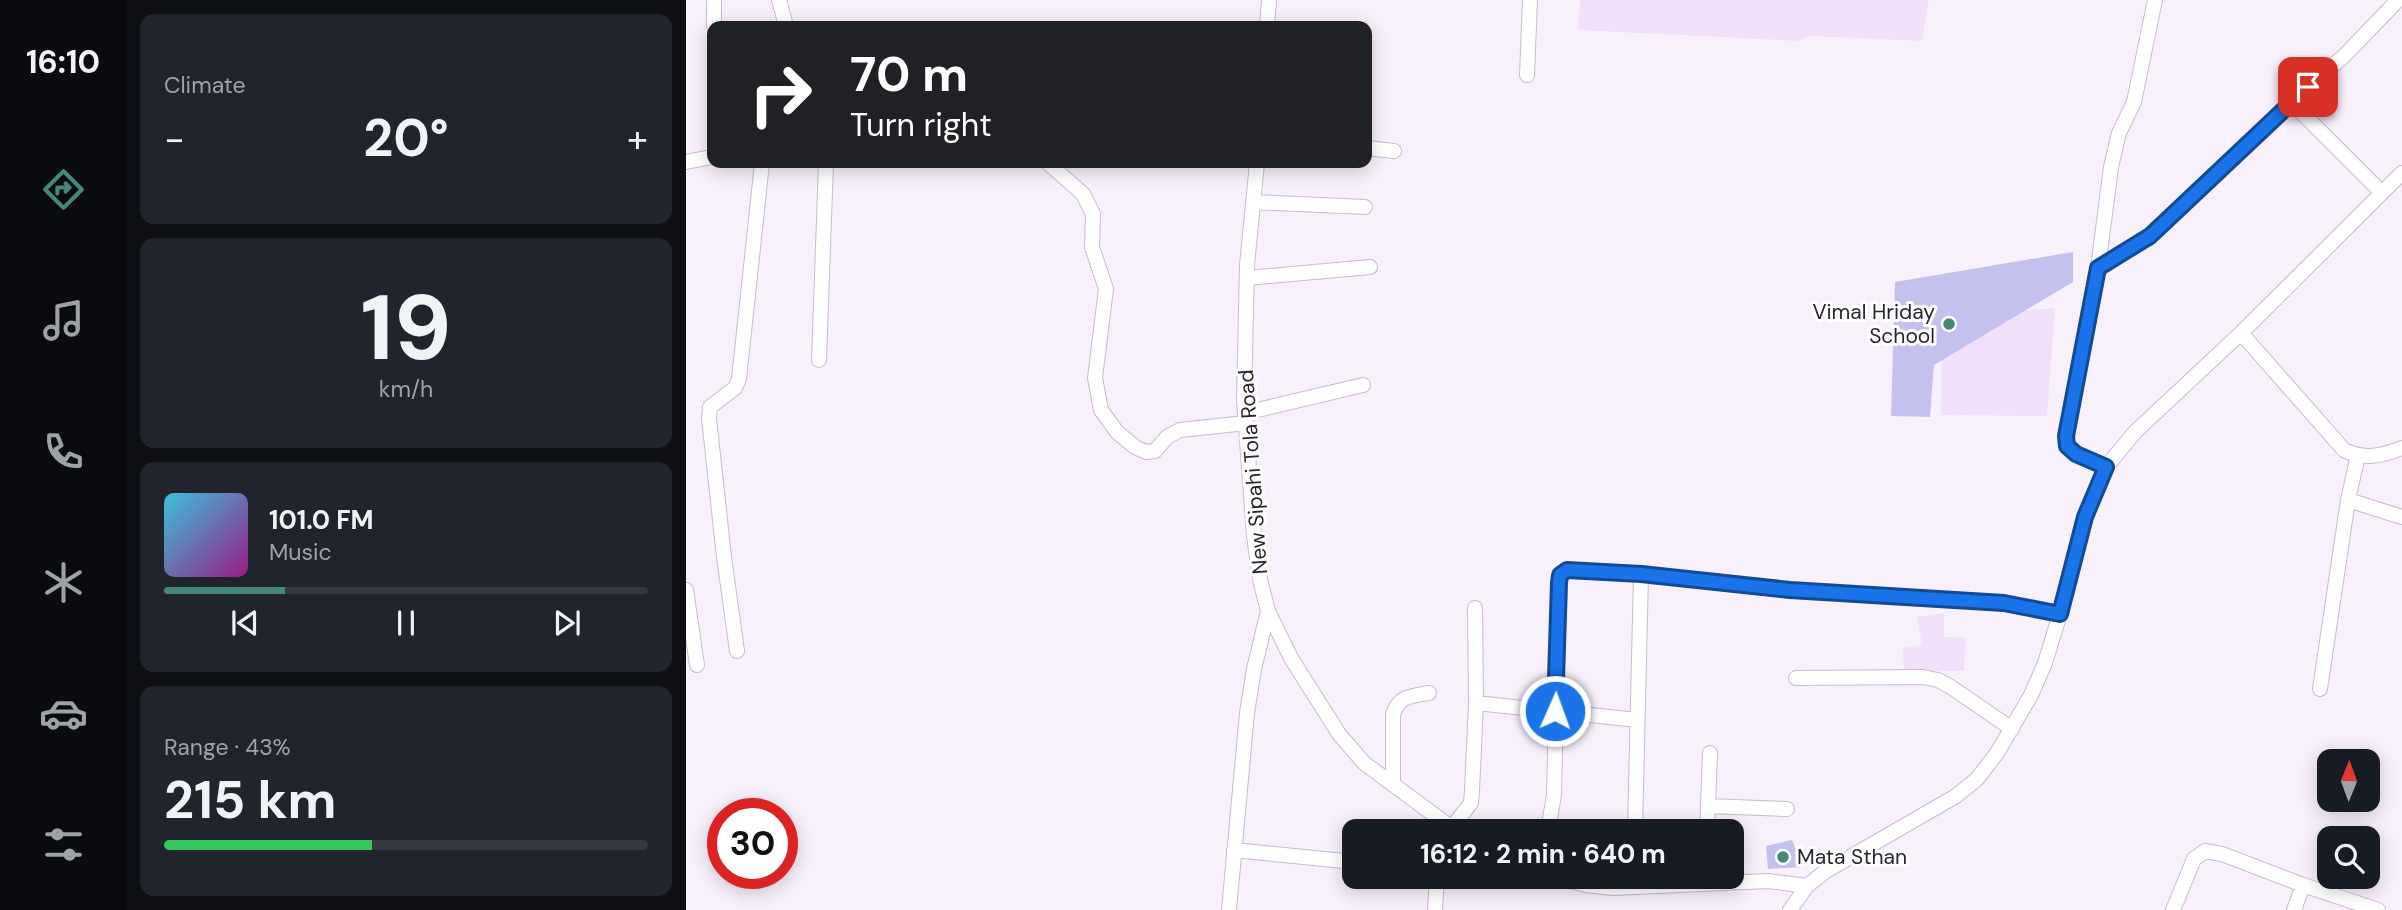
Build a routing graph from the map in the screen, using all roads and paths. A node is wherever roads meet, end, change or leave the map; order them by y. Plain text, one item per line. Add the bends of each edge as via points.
1 (714, 0) edge
2 (779, 0) edge
3 (1269, 0) edge
4 (1530, 0) edge
5 (2155, 0) edge
6 (2398, 0) edge
7 (714, 21) edge
8 (785, 21) edge
9 (1267, 21) edge
10 (1527, 75) dead end
11 (2291, 102) junction
12 (1372, 149) edge
13 (1394, 151) dead end
14 (707, 158) edge
15 (686, 162) edge
16 (761, 168) edge
17 (826, 168) edge
18 (1054, 168) edge
19 (1256, 168) edge
20 (2402, 173) edge
21 (2381, 192) junction
22 (1253, 202) junction
23 (1365, 207) dead end
24 (1370, 267) dead end
25 (2098, 268) junction
26 (1247, 278) junction
27 (2241, 333) junction
28 (819, 360) dead end
29 (1363, 385) dead end
30 (1246, 418) junction
31 (2402, 448) edge
32 (2357, 456) junction
33 (2106, 467) junction
34 (2348, 500) junction
35 (2402, 517) edge
36 (1641, 574) junction
37 (686, 590) edge
38 (1475, 608) dead end
39 (1268, 611) junction
40 (2060, 614) junction
41 (737, 651) dead end
42 (697, 665) dead end
43 (1796, 678) dead end
44 (2319, 689) dead end
45 (1429, 693) dead end
46 (1476, 704) junction
47 (1555, 711) junction
48 (1637, 720) junction
49 (2012, 729) junction
50 (1710, 753) dead end
51 (1393, 785) junction
52 (1708, 806) junction
53 (1787, 809) dead end
54 (1438, 819) edge
55 (1460, 819) edge
56 (1550, 819) edge
57 (1635, 819) edge
58 (1707, 819) edge
59 (1234, 850) junction
60 (1342, 861) edge
61 (1744, 881) edge
62 (2303, 885) junction
63 (1807, 886) junction
64 (1436, 889) edge
65 (1229, 910) edge
66 (1435, 910) edge
67 (1790, 910) edge
68 (2173, 910) edge
69 (2294, 910) edge
70 (2378, 910) edge

1 - 7 street
2 - 8 street
3 - 9 street
4 - 10 street
5 - 25 street via 2134,102 2119,133 2111,167
6 - 11 street
11 - 21 street
11 - 25 street via 2150,236
12 - 13 street
14 - 15 street
16 - 41 street via 739,379 735,388 710,407 709,418
17 - 28 street
18 - 30 street via 1083,194 1093,214 1091,247 1106,289 1096,378 1101,410 1112,425 1146,452 1155,451 1180,430
19 - 22 street, New Sipahi Tola Road
20 - 21 street
21 - 27 street
22 - 23 street
22 - 26 street, New Sipahi Tola Road
24 - 26 street
25 - 33 street via 2066,436 2067,446 2076,454
26 - 30 street, New Sipahi Tola Road
27 - 32 street via 2344,450
27 - 33 street via 2135,432
29 - 30 street
30 - 39 street, New Sipahi Tola Road via 1254,536
31 - 32 street
32 - 34 street
33 - 40 street via 2085,517
34 - 35 street
34 - 44 street
36 - 40 street via 1790,590 2004,603
36 - 47 street via 1576,569 1560,575
36 - 48 street
37 - 42 street
38 - 46 street
39 - 51 street, New Sipahi Tola Road via 1291,658 1339,734 1364,763
39 - 59 street via 1247,713
40 - 49 street via 2045,663
43 - 49 street via 1938,680
45 - 51 street via 1404,697 1396,705
46 - 47 street
46 - 55 street via 1471,803
47 - 48 street
47 - 56 street
48 - 57 street
49 - 63 street via 1977,779 1956,796
50 - 52 street
51 - 54 street, New Sipahi Tola Road
52 - 53 street
52 - 58 street
59 - 60 street
59 - 65 street
61 - 63 street
62 - 68 street via 2205,850 2194,859
62 - 69 street
62 - 70 street
63 - 67 street
64 - 66 street

